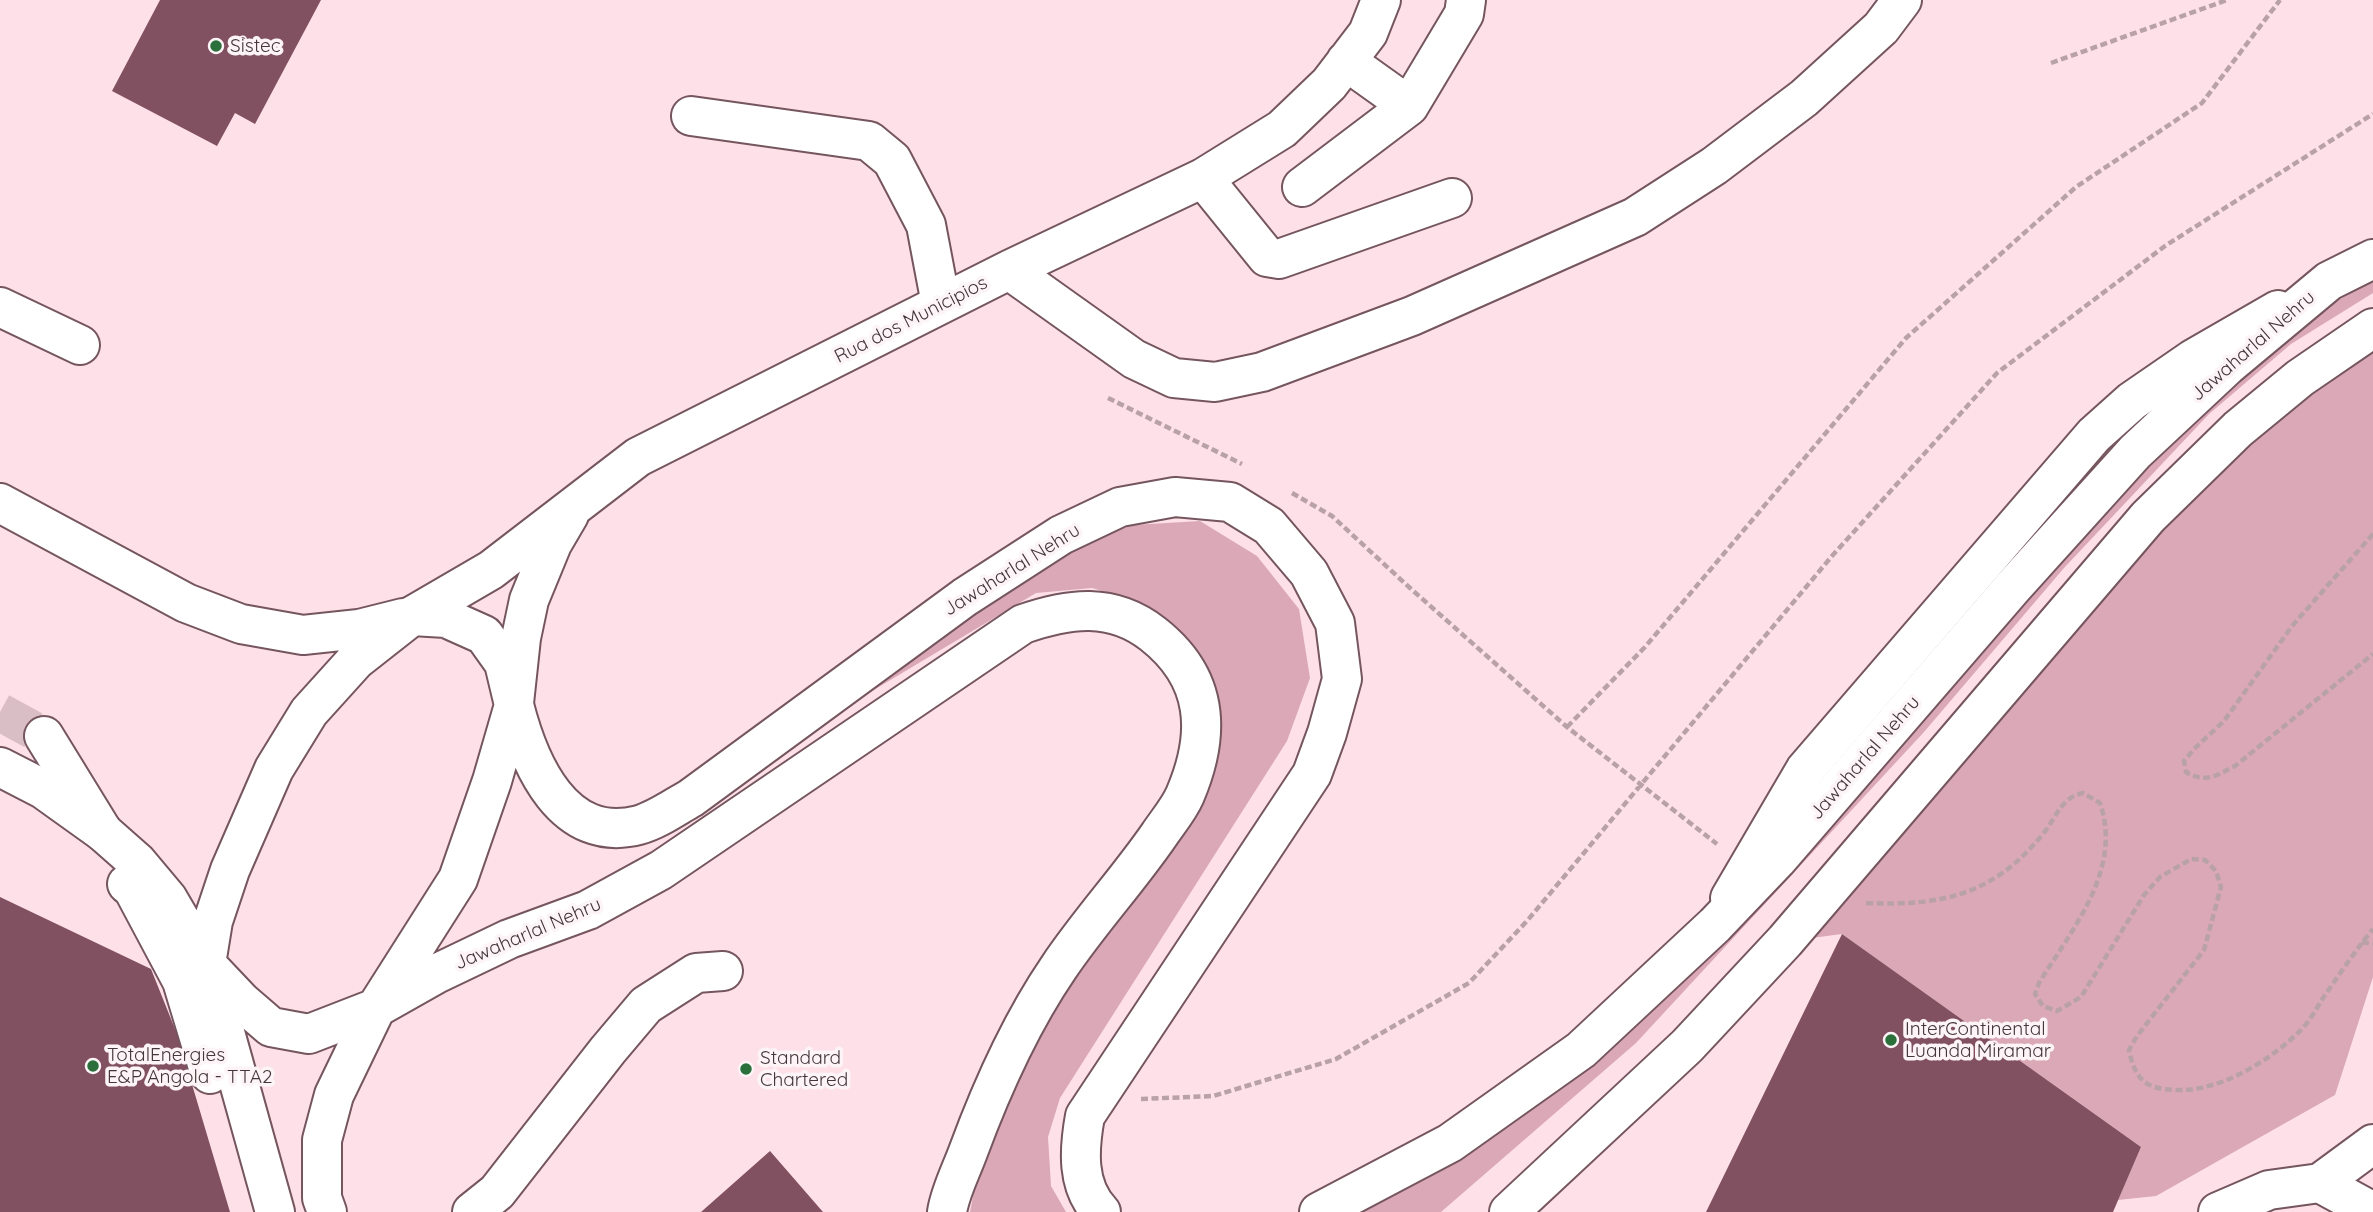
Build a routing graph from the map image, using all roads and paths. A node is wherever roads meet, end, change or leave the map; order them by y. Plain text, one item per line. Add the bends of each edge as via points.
1 (1381, 0) edge
2 (1466, 0) edge
3 (1902, 0) edge
4 (2228, 0) edge
5 (2280, 0) edge
6 (1346, 61) junction
7 (2051, 63) dead end
8 (1409, 106) junction
9 (2373, 114) edge
10 (691, 116) dead end
11 (1203, 178) junction
12 (1302, 187) dead end
13 (1452, 198) dead end
14 (2373, 259) edge
15 (1009, 270) junction
16 (941, 304) junction
17 (0, 307) edge
18 (2373, 328) edge
19 (80, 345) dead end
20 (1108, 398) dead end
21 (1250, 469) dead end
22 (1285, 489) dead end
23 (578, 502) junction
24 (0, 503) edge
25 (2373, 534) edge
26 (412, 616) junction
27 (2373, 654) edge
28 (514, 705) junction
29 (1567, 727) junction
30 (44, 736) tunnel mouth
31 (0, 767) edge
32 (1641, 786) junction
33 (0, 794) edge
34 (103, 832) junction
35 (1717, 845) dead end
36 (1824, 895) junction
37 (2373, 929) edge
38 (2362, 942) junction
39 (2373, 944) edge
40 (206, 964) junction
41 (723, 971) dead end
42 (376, 1008) junction
43 (1132, 1099) dead end
44 (2373, 1144) edge
45 (2320, 1183) junction
46 (273, 1212) edge
47 (327, 1212) edge
48 (472, 1212) edge
49 (947, 1212) edge
50 (1101, 1212) edge
51 (1319, 1212) edge
52 (1508, 1212) edge
53 (2218, 1212) edge
54 (2373, 1212) edge

1 - 6 main road, Rua dos Municipios via 1368,33
2 - 8 main road via 1464,14
3 - 15 main road via 1881,28 1804,98 1714,166 1635,217 1412,316 1262,372 1215,382 1174,378 1134,359
4 - 7 path
5 - 29 path via 2202,103 2076,187 1906,338 1645,647
6 - 8 main road
6 - 11 main road, Rua dos Municipios via 1282,129
8 - 12 main road
9 - 32 path via 2165,246 1997,373 1832,556
10 - 16 main road via 870,141 892,160 926,225
11 - 13 main road via 1267,257 1279,259
11 - 15 main road, Rua dos Municipios
14 - 51 main road, Jawaharlal Nehru via 2329,281 2227,366 2135,452 1777,860 1715,925 1581,1050 1450,1143
15 - 16 main road, Rua dos Municipios
16 - 23 main road, Rua dos Municipios via 638,457
17 - 19 main road
18 - 36 main road via 2300,378 2238,429 2148,517
20 - 21 path
22 - 29 path via 1332,516
23 - 26 main road, Rua dos Municipios via 491,570
23 - 28 main road via 552,544 529,600
24 - 26 main road via 186,603 241,624 303,635 359,629
25 - 27 path via 2292,626 2224,720 2193,749 2184,761 2186,772 2196,778 2212,778 2235,766
26 - 28 main road, Jawaharlal Nehru via 446,618 484,635 504,663
26 - 40 main road via 356,660 309,712 274,769 230,870 213,921
28 - 42 main road via 458,879
28 - 50 main road, Jawaharlal Nehru via 522,737 557,802 584,821 613,828 637,826 691,797 965,597 1061,535 1108,512 1175,497 1230,502 1269,526 1309,572 1335,623 1342,679 1312,774 1085,1116 1079,1146 1083,1181
29 - 32 path
30 - 34 main road
31 - 34 main road via 43,789
32 - 35 path
32 - 43 path via 1469,983 1336,1059 1213,1096
33 - 46 main road via 88,851 132,889 182,981 217,1098
34 - 40 main road via 137,862 167,899
36 - 38 path via 1902,904 1967,893 2013,868 2046,831 2060,806 2083,793 2100,803 2106,822 2103,869 2094,894 2035,995 2043,1006 2057,1011 2081,998 2144,895 2160,877 2191,859 2205,860 2221,887 2204,950 2129,1050 2142,1082 2161,1090 2189,1091 2221,1082 2264,1059 2303,1028
36 - 52 main road via 1687,1046
37 - 38 path
38 - 39 path
40 - 42 main road, Jawaharlal Nehru via 271,1027 309,1034
40 - 46 main road
41 - 48 main road via 696,973 646,1005 496,1192
42 - 47 main road via 334,1095 322,1140 322,1198
42 - 49 main road, Jawaharlal Nehru via 509,939 589,911 661,870 1023,624 1054,613 1113,613 1139,623 1183,663 1202,717 1200,754 1184,798 1060,966 1022,1028 988,1097
44 - 45 main road
45 - 53 main road via 2269,1190
45 - 54 main road

